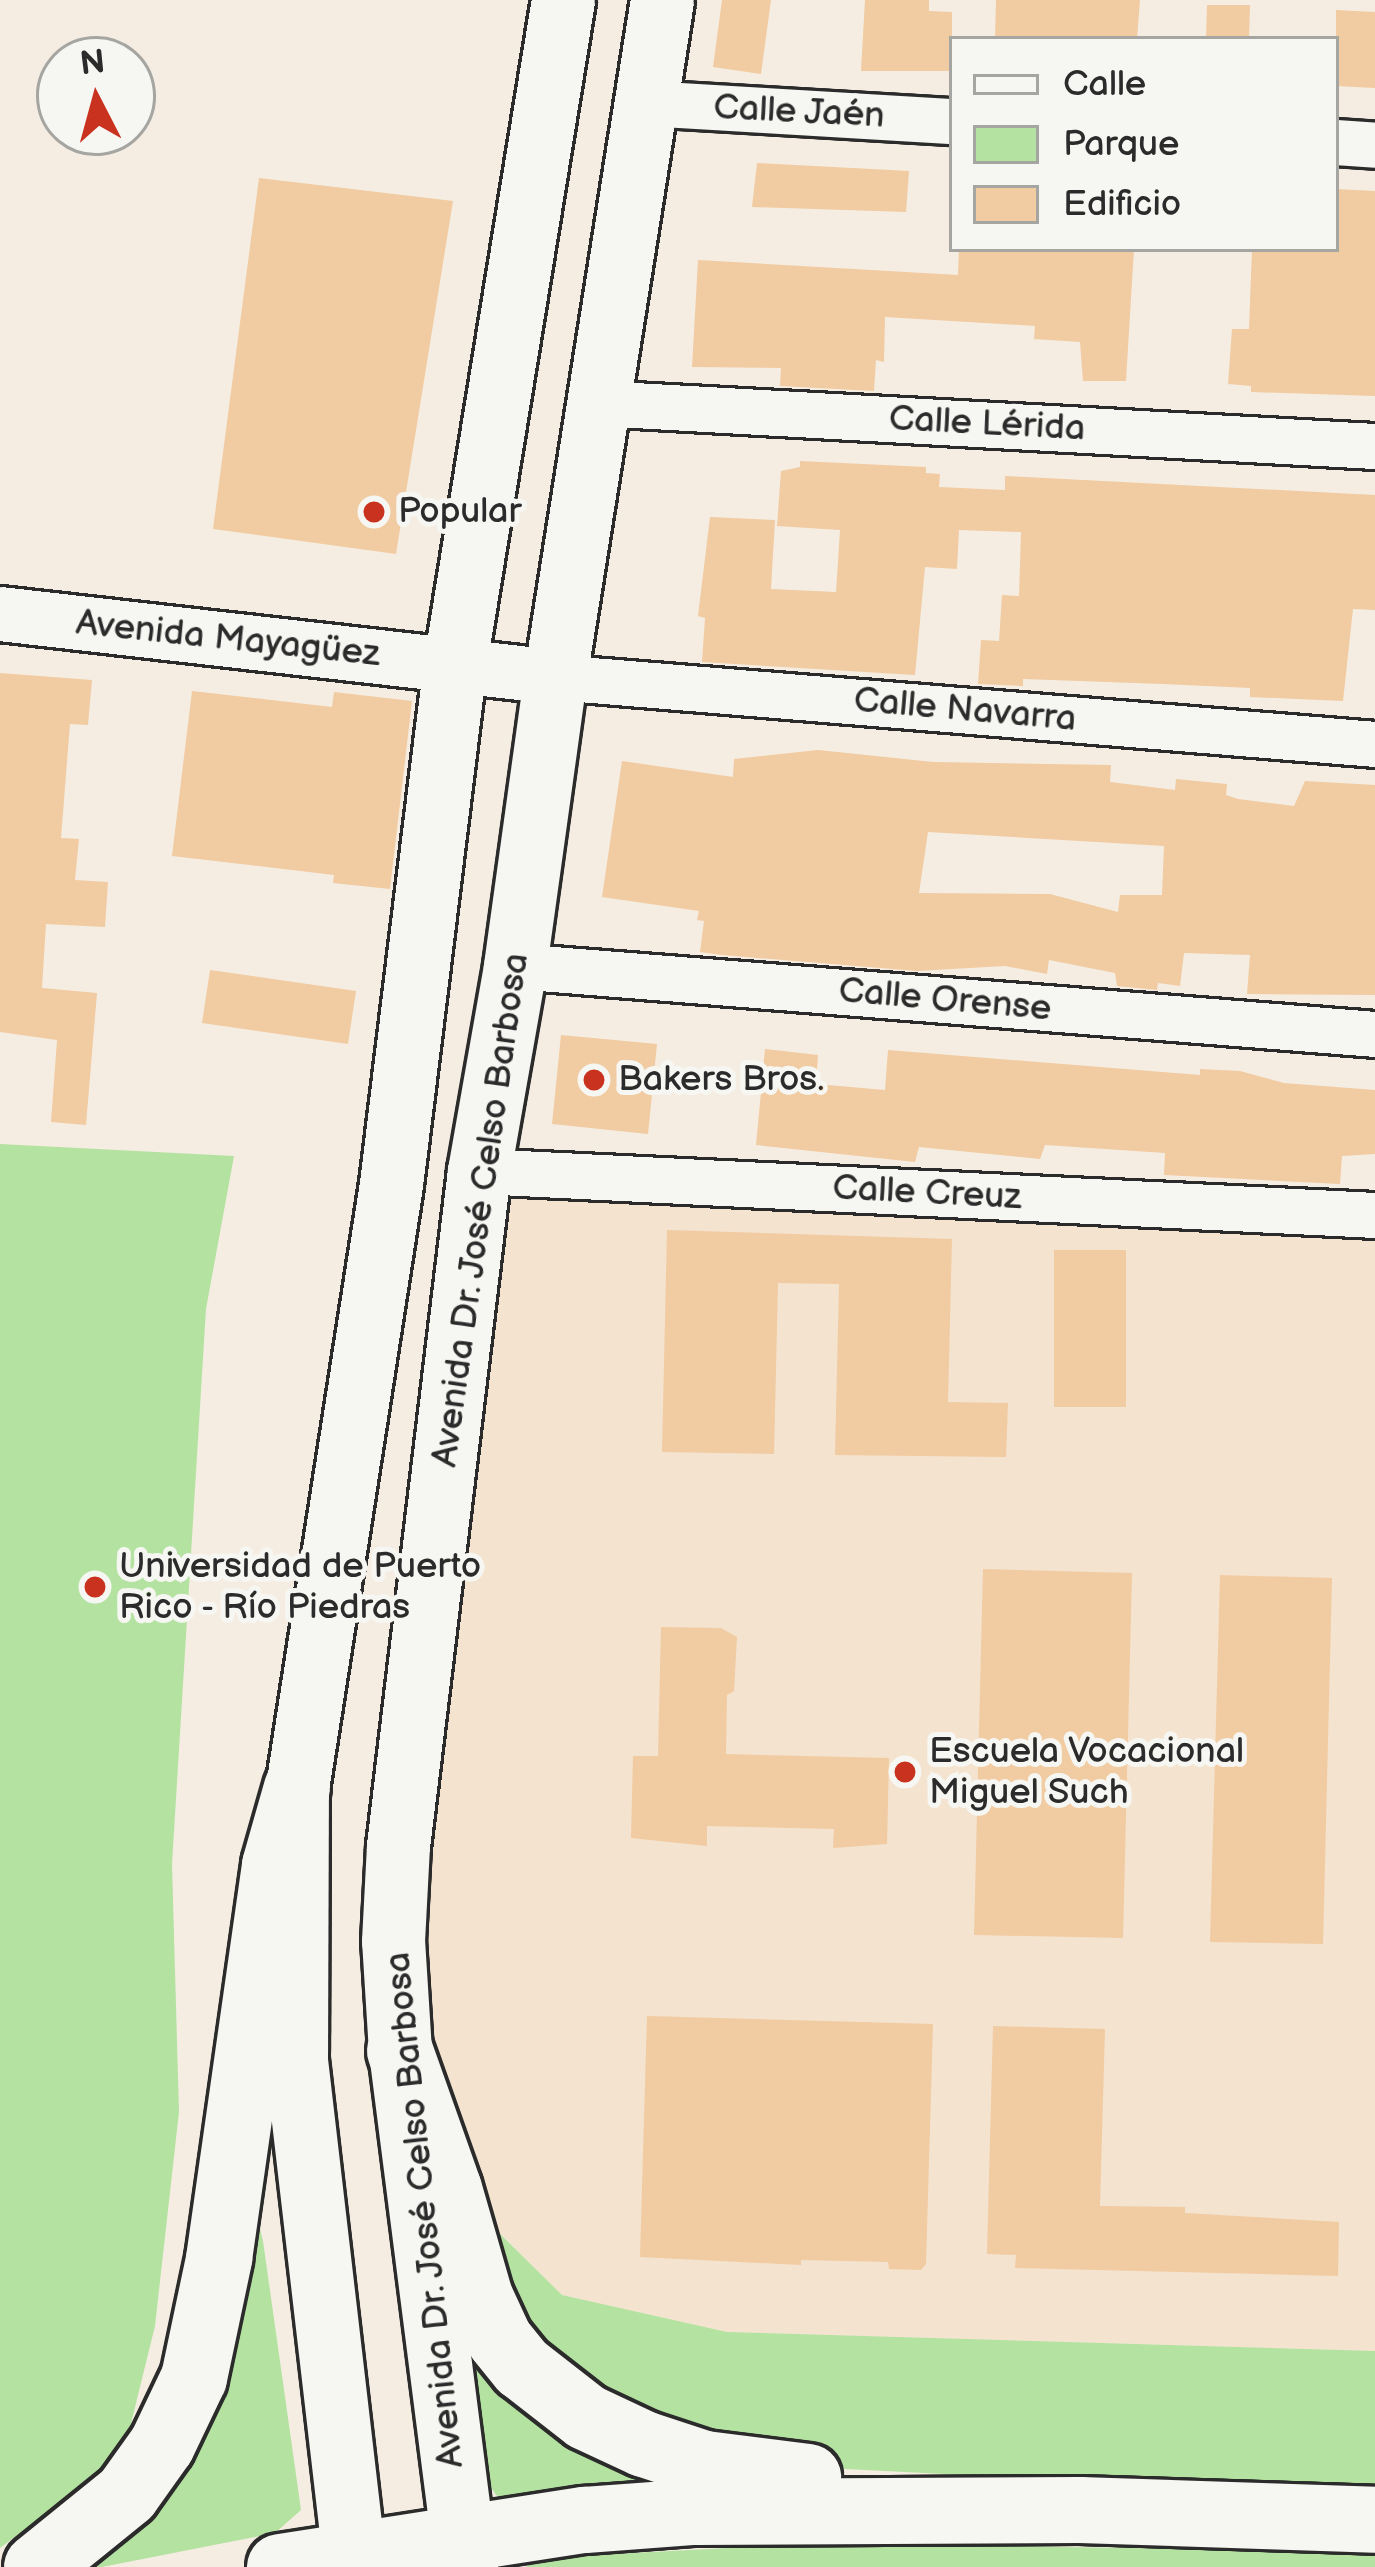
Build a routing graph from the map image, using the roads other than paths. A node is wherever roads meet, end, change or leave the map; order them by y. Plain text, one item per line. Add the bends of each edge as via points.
1 (562, 0) edge
2 (662, 0) edge
3 (647, 104) junction
4 (949, 121) edge
5 (1339, 142) edge
6 (1375, 145) edge
7 (598, 403) junction
8 (1375, 446) edge
9 (0, 614) edge
10 (455, 663) junction
11 (555, 677) junction
12 (1375, 743) edge
13 (515, 966) junction
14 (1375, 1034) edge
15 (479, 1171) junction
16 (1375, 1215) edge
17 (298, 1788) junction
18 (400, 2050) junction
19 (1080, 2510) junction
20 (1375, 2520) edge
21 (464, 2553) edge
22 (354, 2561) edge
23 (38, 2567) edge
24 (280, 2567) edge

1 - 10 main road
2 - 3 main road, Avenida Dr. José Celso Barbosa
3 - 4 street, Calle Jaén
3 - 7 main road, Avenida Dr. José Celso Barbosa
5 - 6 street
7 - 8 street, Calle Lérida
7 - 11 main road, Avenida Dr. José Celso Barbosa
9 - 10 street, Avenida Mayagüez
10 - 11 street, Avenida Mayagüez
10 - 17 main road via 384,1232
11 - 12 street, Calle Navarra
11 - 13 main road, Avenida Dr. José Celso Barbosa
13 - 14 street, Calle Orense
13 - 15 main road, Avenida Dr. José Celso Barbosa
15 - 16 street, Calle Creuz
15 - 18 main road, Avenida Dr. José Celso Barbosa via 398,1846
17 - 22 main road via 296,2060
17 - 23 highway via 275,1865 194,2378 127,2494
18 - 19 highway via 479,2297 500,2340 556,2397 644,2444 705,2464
18 - 21 main road, Avenida Dr. José Celso Barbosa
19 - 20 highway
19 - 21 highway via 695,2512
21 - 22 highway
22 - 24 highway

